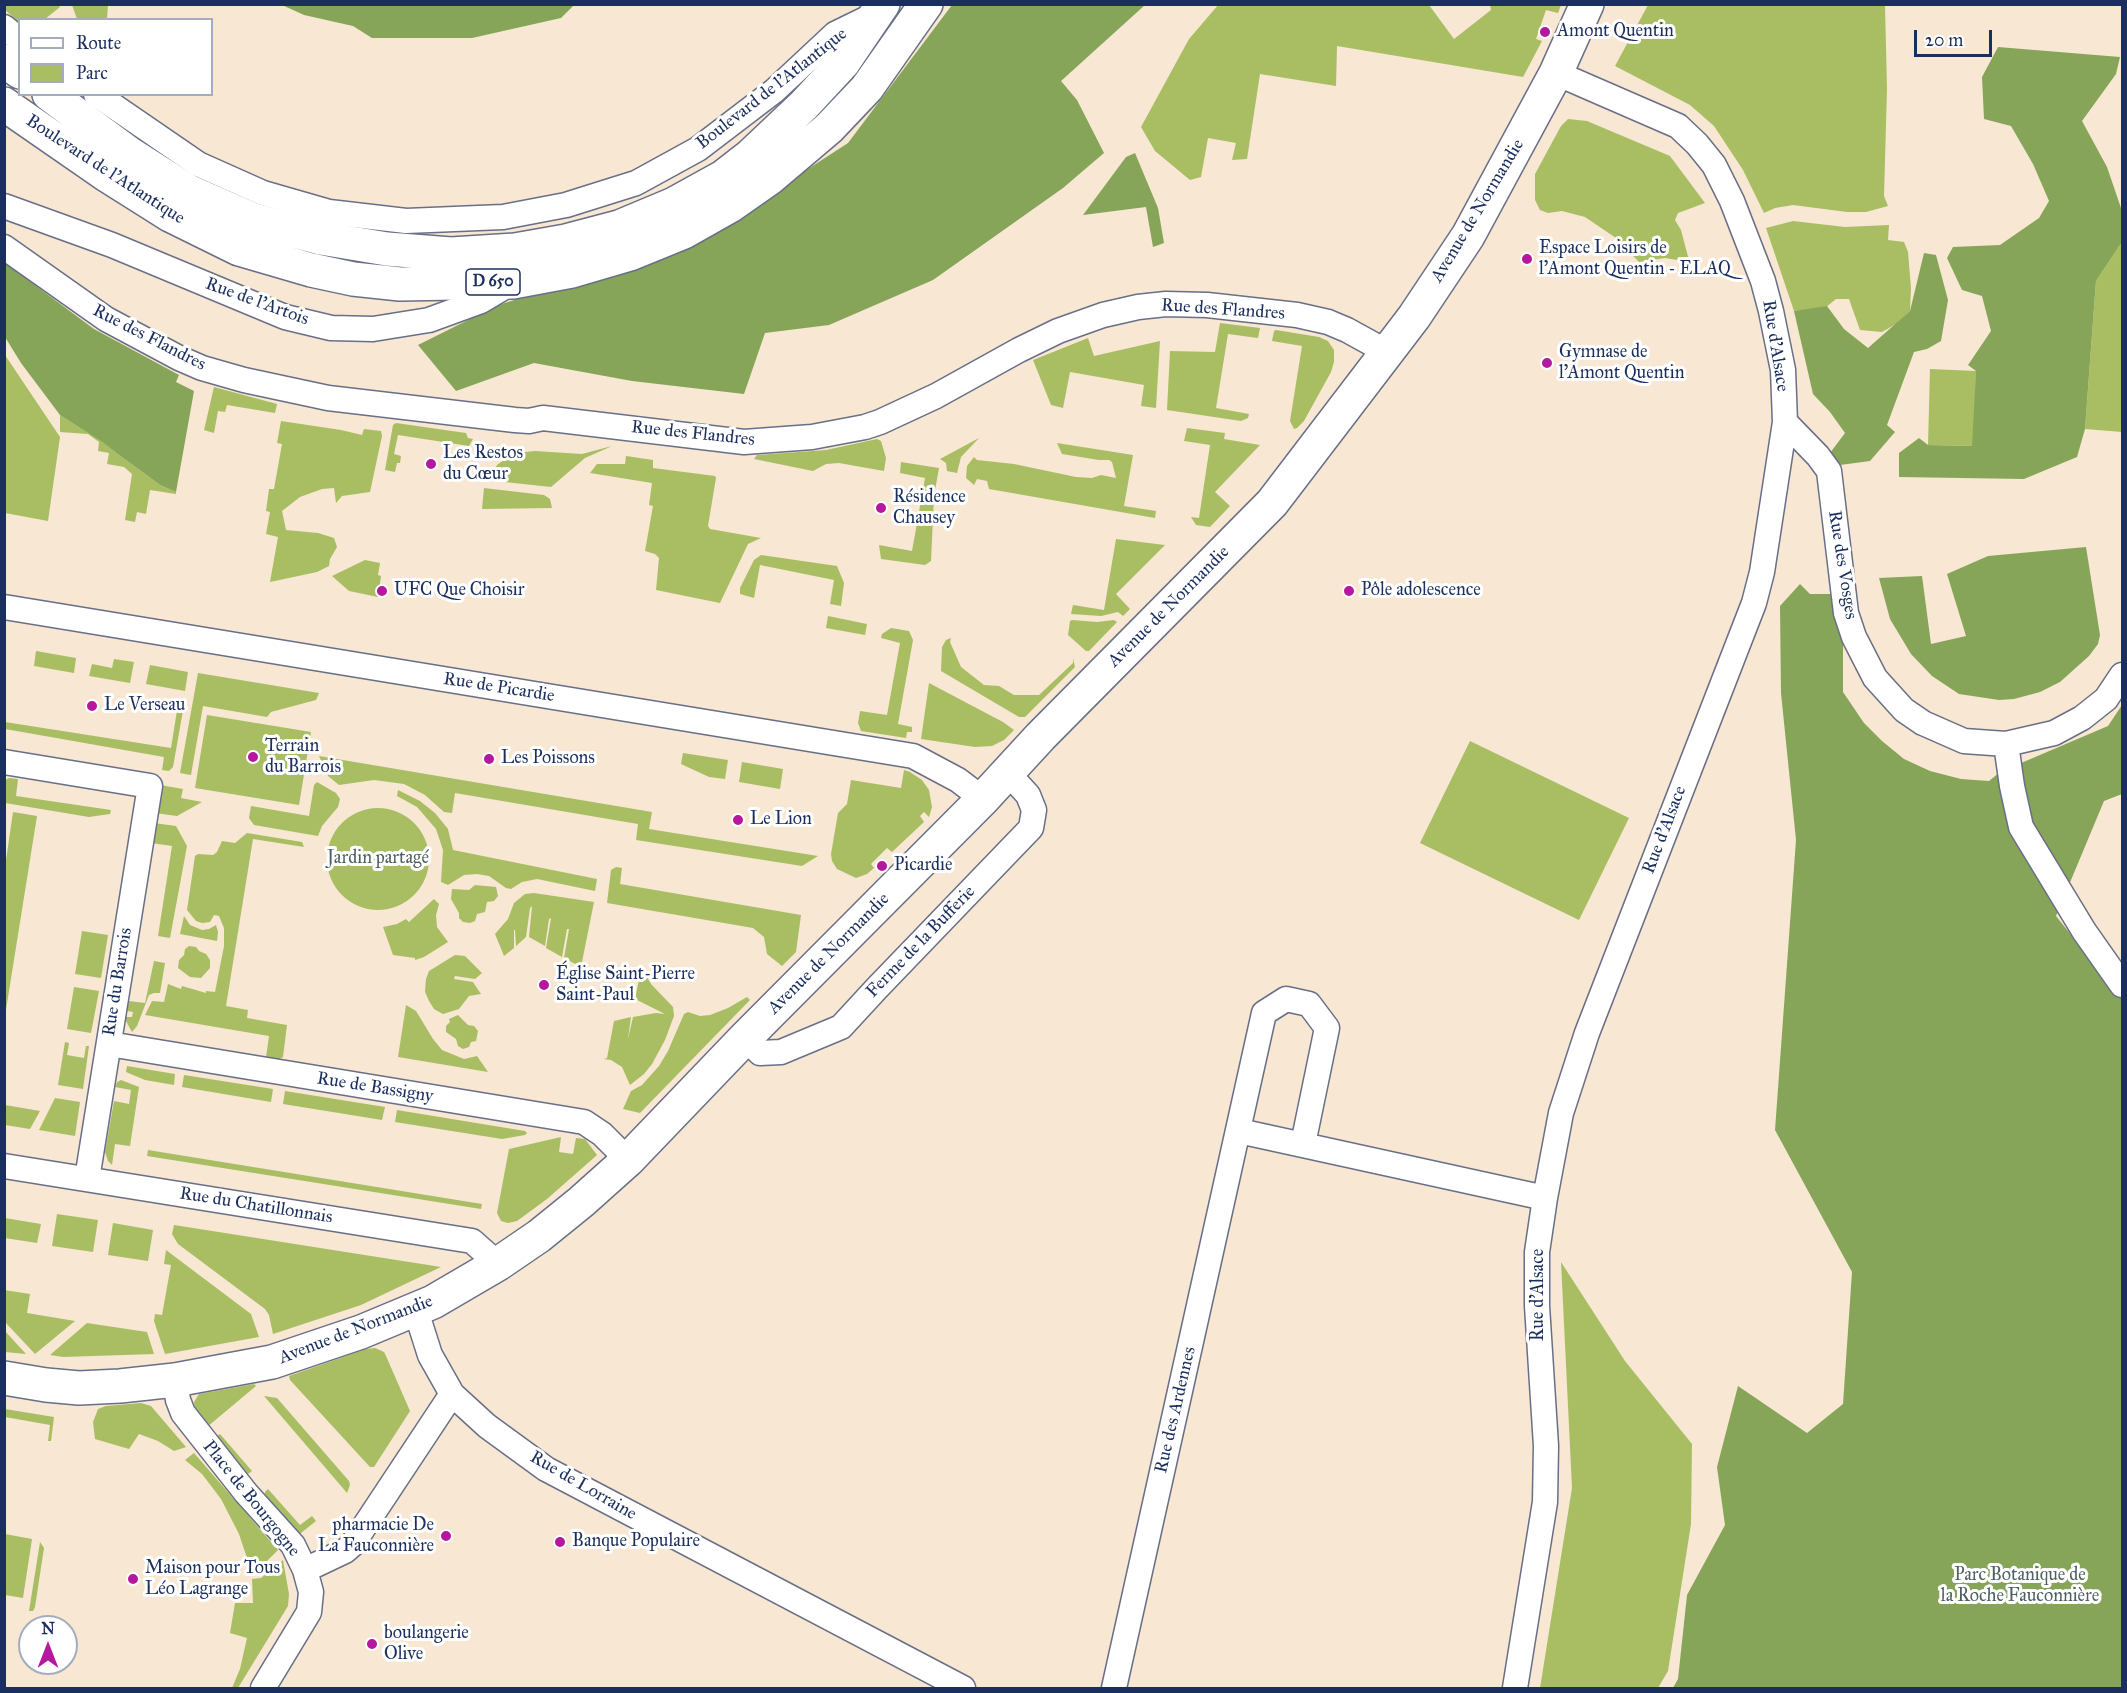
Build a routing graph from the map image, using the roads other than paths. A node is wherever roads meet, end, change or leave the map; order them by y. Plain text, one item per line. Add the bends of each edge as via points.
1 (926, 4) edge
2 (1587, 4) edge
3 (880, 9) edge
4 (4, 27) edge
5 (18, 38) edge
6 (4, 61) edge
7 (18, 71) edge
8 (1556, 73) junction
9 (53, 96) edge
10 (99, 96) edge
11 (4, 104) edge
12 (4, 206) edge
13 (4, 247) edge
14 (513, 282) junction
15 (1386, 352) junction
16 (1785, 422) junction
17 (4, 607) edge
18 (2122, 675) edge
19 (2006, 744) junction
20 (4, 762) edge
21 (1007, 772) junction
22 (982, 799) junction
23 (2122, 985) edge
24 (745, 1038) junction
25 (109, 1044) junction
26 (1239, 1131) junction
27 (1303, 1144) junction
28 (628, 1160) junction
29 (4, 1166) edge
30 (87, 1179) junction
31 (1545, 1198) junction
32 (498, 1264) junction
33 (416, 1311) junction
34 (4, 1378) edge
35 (175, 1380) junction
36 (452, 1394) junction
37 (305, 1570) junction
38 (263, 1689) edge
39 (963, 1689) edge
40 (1114, 1689) edge
41 (1515, 1689) edge

1 - 14 main road, Boulevard de l'Atlantique / D 650 via 867,88 837,120 770,178 730,206 684,232 630,254 572,271
2 - 8 main road, Avenue de Normandie
3 - 9 main road, Boulevard de l'Atlantique / D 650 via 843,63 804,105 723,177 620,227 515,250 451,254 387,249 321,238 254,220 188,191 130,154
3 - 10 street, Boulevard de l'Atlantique via 835,34 774,90 698,149 636,183 566,205 503,217 406,221 329,212 263,192 198,164
4 - 5 street
6 - 7 main road
8 - 15 main road, Avenue de Normandie via 1468,236
8 - 16 street, Rue d'Alsace via 1677,126 1714,165 1732,201 1772,311 1783,370
11 - 14 main road, Boulevard de l'Atlantique / D 650 via 170,215 239,249 353,279 400,284
12 - 14 street, Rue de l'Artois via 112,245 285,317 331,328 373,329 429,320 481,301
13 - 15 street, Rue des Flandres via 106,320 179,358 244,380 328,398 751,442 812,436 880,422 1058,331 1138,307 1207,305 1297,315 1328,322
15 - 21 main road, Avenue de Normandie via 1272,503
16 - 19 street, Rue des Vosges via 1829,471 1846,613 1875,678 1904,710 1923,723 1964,741
16 - 31 street, Rue d'Alsace via 1754,603 1587,1033 1562,1113
17 - 22 street, Rue de Picardie via 913,756 958,780
18 - 19 street, Rue des Vosges via 2106,699 2082,718 2054,733
19 - 23 street via 2021,827
20 - 25 street, Rue du Barrois via 150,786
21 - 22 main road, Avenue de Normandie
21 - 24 street, Ferme de la Bufferie via 1028,795 1034,810 1031,828 841,1027 781,1052 760,1053
22 - 24 main road, Avenue de Normandie
24 - 28 main road, Avenue de Normandie
25 - 28 street, Rue de Bassigny via 584,1122
25 - 30 street, Rue du Barrois
26 - 27 street
26 - 27 street, Rue des Ardennes via 1263,1013 1286,999 1308,1004 1327,1028
26 - 40 street, Rue des Ardennes
27 - 31 street
28 - 32 main road, Avenue de Normandie via 539,1236
29 - 30 street, Rue du Chatillonnais
30 - 32 street, Rue du Chatillonnais via 472,1241
31 - 41 street, Rue d'Alsace via 1537,1252 1537,1306 1546,1446 1545,1502
32 - 33 main road, Avenue de Normandie
33 - 35 main road, Avenue de Normandie via 272,1362
33 - 36 street, Rue de Lorraine via 430,1355
34 - 35 main road, Avenue de Normandie via 79,1388
35 - 37 street, Place de Bourgogne via 183,1413 293,1545
36 - 37 street, Place de Bourgogne via 352,1545
36 - 39 street, Rue de Lorraine via 546,1469
37 - 38 street via 311,1592 309,1612

